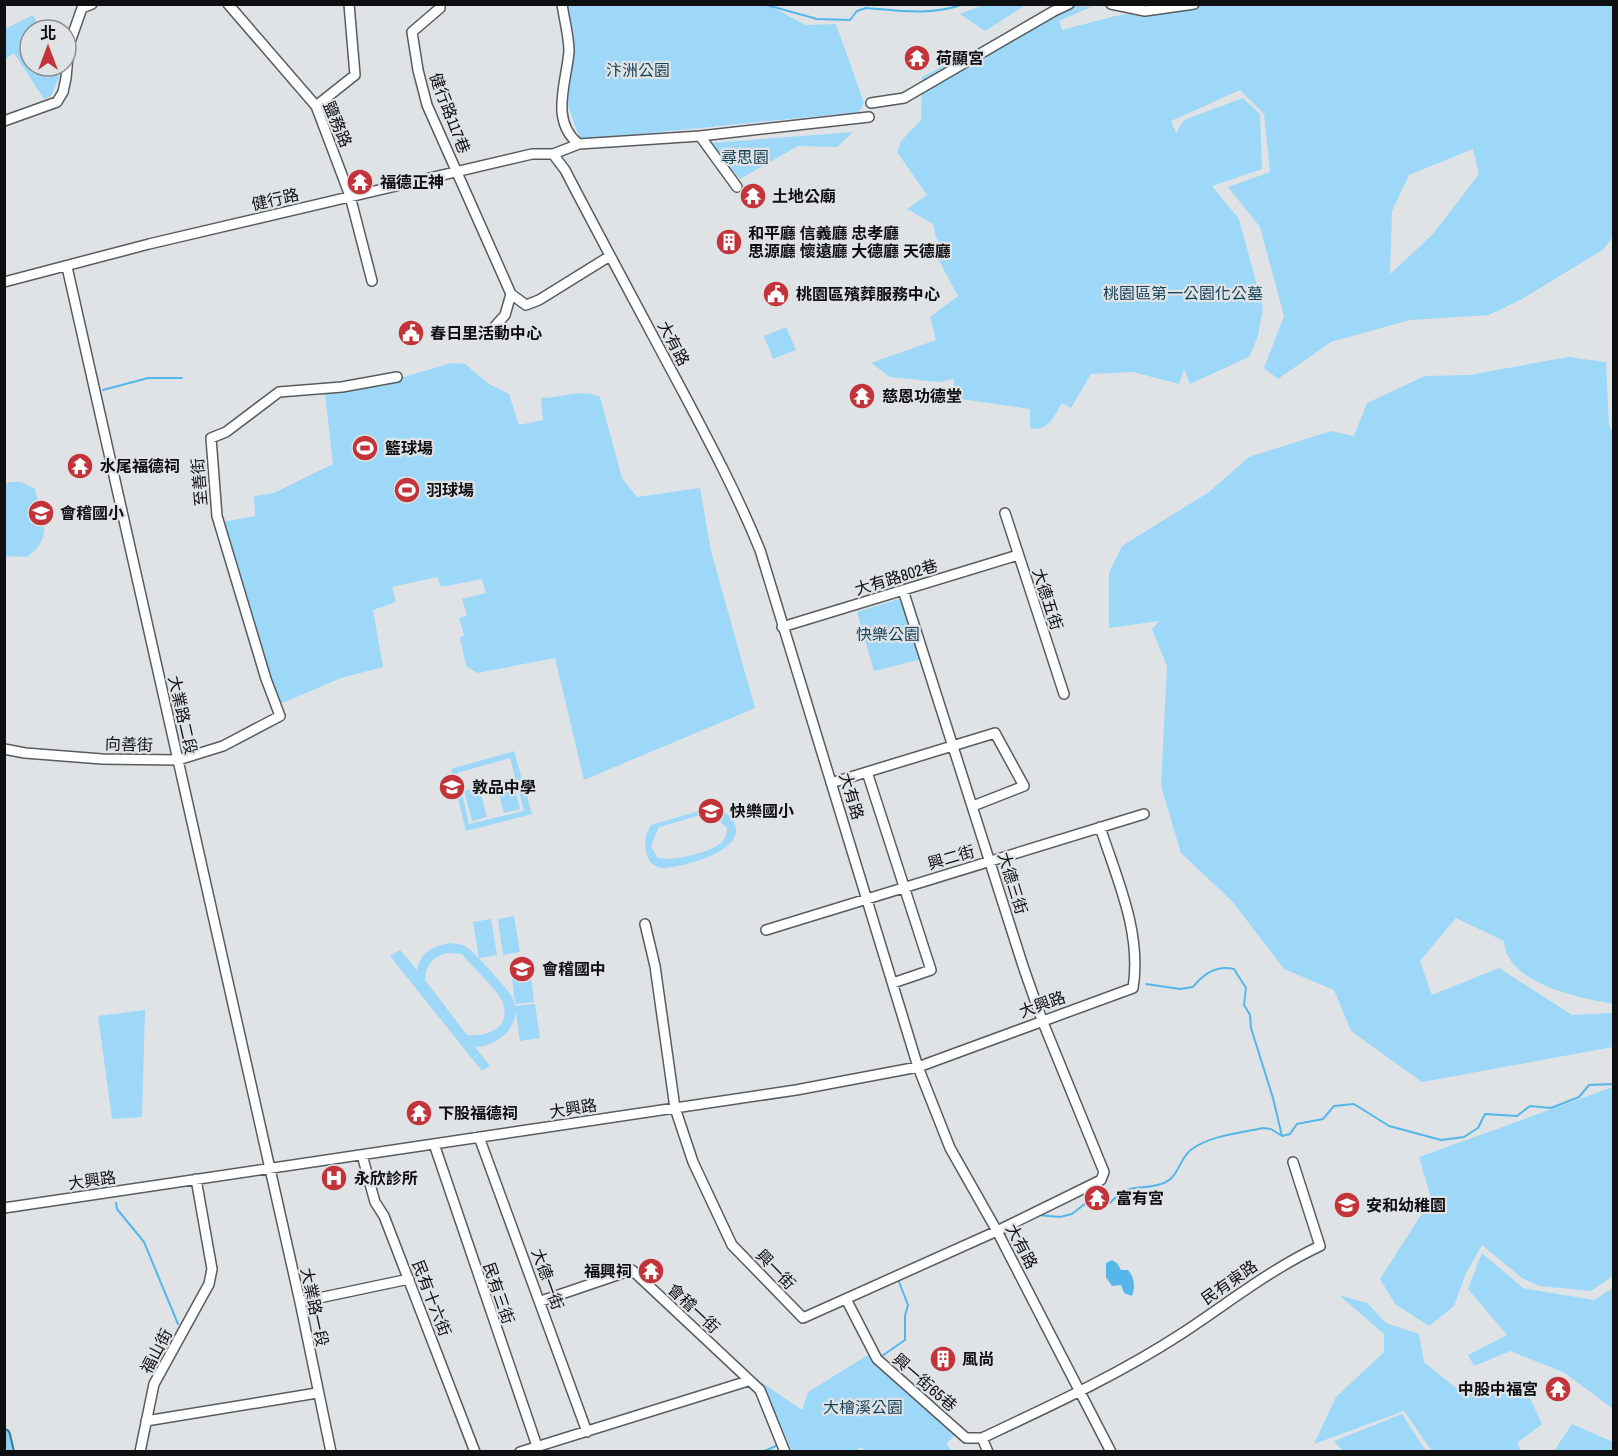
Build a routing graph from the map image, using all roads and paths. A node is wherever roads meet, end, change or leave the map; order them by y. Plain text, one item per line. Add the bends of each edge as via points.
1 (92, 4) edge
2 (228, 4) edge
3 (349, 4) edge
4 (440, 4) edge
5 (562, 4) edge
6 (1069, 4) edge
7 (1112, 4) edge
8 (1194, 4) edge
9 (871, 103) dead end
10 (316, 106) junction
11 (869, 117) dead end
12 (4, 121) edge
13 (700, 136) junction
14 (579, 144) junction
15 (553, 154) junction
16 (457, 172) junction
17 (737, 187) dead end
18 (350, 196) junction
19 (610, 256) junction
20 (67, 267) junction
21 (372, 281) dead end
22 (4, 282) edge
23 (511, 294) junction
24 (489, 333) dead end
25 (397, 377) dead end
26 (1005, 513) dead end
27 (1018, 555) junction
28 (903, 590) junction
29 (782, 627) junction
30 (1064, 694) dead end
31 (280, 716) joint
32 (954, 745) junction
33 (4, 749) edge
34 (178, 760) junction
35 (867, 772) junction
36 (831, 783) junction
37 (973, 806) junction
38 (1143, 814) dead end
39 (1100, 827) junction
40 (991, 862) junction
41 (904, 886) junction
42 (868, 897) junction
43 (645, 924) dead end
44 (766, 930) dead end
45 (893, 983) junction
46 (1042, 1020) junction
47 (918, 1067) junction
48 (675, 1108) junction
49 (479, 1137) junction
50 (434, 1144) junction
51 (362, 1155) junction
52 (1293, 1162) dead end
53 (269, 1168) junction
54 (196, 1179) junction
55 (1101, 1180) joint
56 (4, 1208) edge
57 (997, 1232) junction
58 (409, 1279) junction
59 (846, 1299) junction
60 (541, 1301) junction
61 (300, 1302) junction
62 (748, 1381) junction
63 (1082, 1391) junction
64 (317, 1393) junction
65 (146, 1421) junction
66 (586, 1431) junction
67 (4, 1435) edge
68 (982, 1438) junction
69 (538, 1449) edge
70 (784, 1450) edge
71 (8, 1452) edge
72 (140, 1452) edge
73 (331, 1452) edge
74 (475, 1452) edge
75 (520, 1452) edge
76 (988, 1452) edge
77 (1111, 1452) edge

1 - 12 street via 82,8 69,45 63,92 57,102
2 - 10 street, 鹽務路
3 - 10 street via 355,75
4 - 16 street, 健行路117巷 via 412,32 427,105
5 - 14 street via 569,49 561,107 572,139
6 - 9 street via 904,98
7 - 8 street via 1157,11
10 - 18 street, 鹽務路
11 - 13 street, 健行路
13 - 14 street, 健行路
13 - 17 street
14 - 15 street, 健行路
15 - 16 street, 健行路 via 532,154
15 - 19 street, 大有路
16 - 18 street, 健行路
16 - 23 street
18 - 20 street, 健行路
18 - 21 street, 鹽務路
19 - 23 street via 526,305
19 - 29 street, 大有路 via 750,524
20 - 22 street, 健行路
20 - 34 street, 大業路二段
23 - 24 street via 505,315
25 - 31 street, 至善街 via 279,392 226,432 211,438 217,516
26 - 27 street, 大德五街
27 - 28 street, 大有路802巷
27 - 30 street, 大德五街
28 - 29 street, 大有路802巷
28 - 32 street, 大德三街
29 - 36 street, 大有路
31 - 34 street, 向善街 via 224,746
32 - 35 street
32 - 37 street, 大德三街
32 - 37 street via 995,733 1024,786
33 - 34 street, 向善街 via 102,759
34 - 53 street, 大業路二段
35 - 36 street
35 - 41 street
36 - 42 street, 大有路
37 - 40 street, 大德三街
38 - 39 street, 興二街
39 - 40 street, 興二街
39 - 46 street, 大興路 via 1133,932 1137,964 1133,988
40 - 41 street, 興二街
40 - 46 street, 大德三街
41 - 42 street, 興二街
41 - 45 street via 931,969
42 - 44 street, 興二街
42 - 45 street, 大有路
43 - 48 street, 興一街 via 655,966
45 - 47 street, 大有路
46 - 47 street, 大興路
46 - 55 street, 大德三街 via 1104,1172
47 - 48 street, 大興路
47 - 57 street, 大有路 via 950,1148
48 - 49 street, 大興路
48 - 59 street, 興一街 via 706,1192 732,1245 803,1318
49 - 50 street, 大興路
49 - 60 street, 大德一街
50 - 51 street, 大興路
50 - 69 street, 民有三街
51 - 53 street, 大興路
51 - 58 street, 民有十六街 via 375,1202
52 - 63 street, 民有東路 via 1320,1246 1281,1264 1182,1334
53 - 54 street, 大興路
53 - 61 street, 大業路一段
54 - 56 street, 大興路
54 - 65 street, 福山街 via 212,1269 209,1284 154,1384
55 - 57 street, 興一街
57 - 59 street, 興一街
57 - 63 street, 大有路
58 - 61 street
58 - 74 street, 民有十六街
59 - 68 street, 興一街65巷 via 877,1359 966,1438
60 - 62 street, 會稽一街 via 632,1270
60 - 66 street, 大德一街
61 - 64 street, 大業路一段
62 - 66 street
62 - 70 street, 會稽一街 via 760,1390
63 - 68 street
63 - 77 street, 大有路
64 - 65 street
64 - 73 street, 大業路一段
65 - 72 street, 福山街
66 - 69 street
67 - 71 main road
68 - 76 street
69 - 75 street

